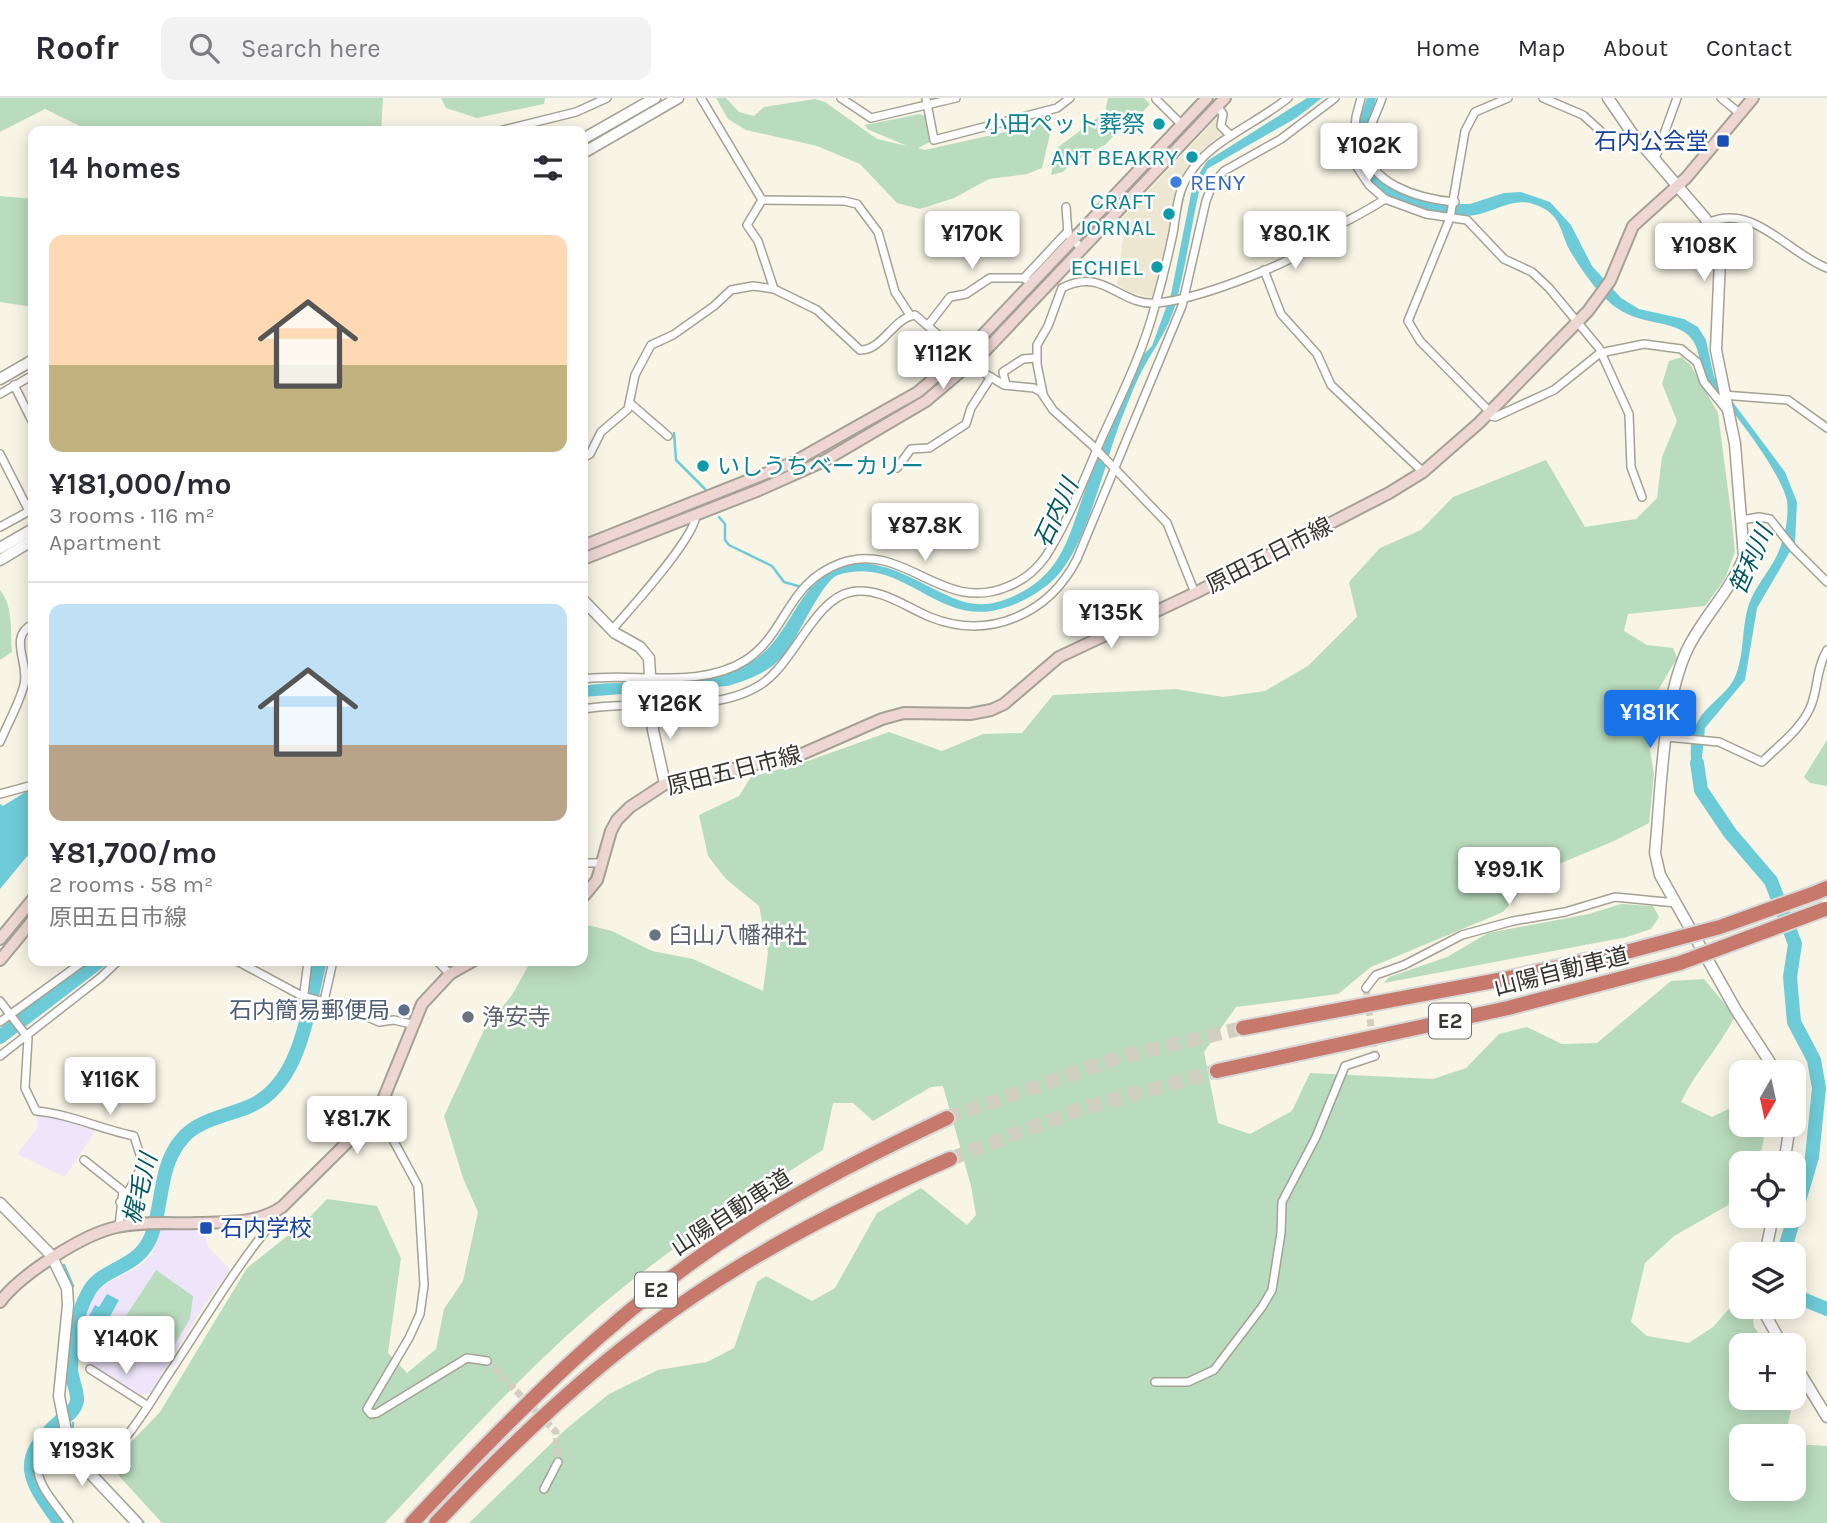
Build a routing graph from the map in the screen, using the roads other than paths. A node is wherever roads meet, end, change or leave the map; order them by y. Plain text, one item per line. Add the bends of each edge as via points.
1 (607, 98) edge
2 (655, 98) edge
3 (678, 98) edge
4 (701, 98) edge
5 (841, 98) edge
6 (956, 98) edge
7 (1070, 98) edge
8 (1154, 98) edge
9 (1207, 98) edge
10 (1288, 98) edge
11 (1335, 98) edge
12 (1361, 98) edge
13 (1382, 98) edge
14 (1508, 98) edge
15 (1543, 98) edge
16 (1608, 98) edge
17 (1678, 98) edge
18 (1721, 98) edge
19 (1753, 98) edge
20 (927, 102) edge
21 (1221, 102) edge
22 (1738, 112) junction
23 (1182, 125) junction
24 (519, 126) edge
25 (1230, 135) junction
26 (588, 136) edge
27 (1637, 139) junction
28 (588, 150) edge
29 (1655, 159) junction
30 (1678, 186) junction
31 (1385, 199) junction
32 (762, 200) junction
33 (1454, 202) junction
34 (1066, 207) dead end
35 (1450, 218) junction
36 (1708, 223) junction
37 (1070, 236) junction
38 (1083, 250) junction
39 (1827, 268) edge
40 (1264, 270) junction
41 (1028, 281) junction
42 (774, 289) junction
43 (1184, 297) junction
44 (1157, 303) junction
45 (910, 315) junction
46 (1578, 321) junction
47 (929, 324) junction
48 (1600, 353) junction
49 (960, 357) junction
50 (1036, 358) junction
51 (28, 363) edge
52 (970, 364) junction
53 (28, 377) edge
54 (991, 377) junction
55 (0, 379) edge
56 (14, 385) junction
57 (1006, 385) junction
58 (0, 394) edge
59 (1043, 395) junction
60 (1724, 402) junction
61 (631, 404) junction
62 (28, 413) edge
63 (1488, 414) junction
64 (1827, 428) edge
65 (668, 436) dead end
66 (1098, 451) junction
67 (0, 454) edge
68 (588, 455) edge
69 (897, 468) dead end
70 (1115, 468) junction
71 (1423, 472) junction
72 (1642, 497) dead end
73 (28, 505) edge
74 (28, 512) edge
75 (696, 514) junction
76 (1742, 520) junction
77 (0, 527) edge
78 (28, 531) edge
79 (28, 543) edge
80 (588, 544) edge
81 (0, 548) edge
82 (588, 557) edge
83 (0, 560) edge
84 (1827, 582) edge
85 (1195, 593) junction
86 (588, 605) edge
87 (28, 628) edge
88 (612, 630) junction
89 (1827, 650) edge
90 (651, 678) junction
91 (588, 679) edge
92 (652, 703) junction
93 (588, 709) edge
94 (1667, 737) junction
95 (0, 742) edge
96 (665, 784) junction
97 (28, 786) edge
98 (0, 794) edge
99 (588, 863) edge
100 (604, 863) junction
101 (1821, 890) edge
102 (588, 891) edge
103 (1676, 903) junction
104 (28, 905) edge
105 (1826, 909) edge
106 (28, 926) edge
107 (0, 939) edge
108 (0, 960) edge
109 (77, 966) edge
110 (113, 966) edge
111 (246, 966) edge
112 (307, 966) edge
113 (332, 966) edge
114 (442, 966) edge
115 (464, 966) edge
116 (450, 974) junction
117 (1366, 988) dead end
118 (304, 998) junction
119 (0, 1001) edge
120 (322, 1001) junction
121 (11, 1016) junction
122 (0, 1022) edge
123 (411, 1024) junction
124 (1242, 1028) tunnel mouth
125 (25, 1034) junction
126 (0, 1056) edge
127 (1375, 1056) dead end
128 (1769, 1060) edge
129 (1217, 1071) tunnel mouth
130 (378, 1112) junction
131 (947, 1118) tunnel mouth
132 (950, 1159) tunnel mouth
133 (84, 1160) dead end
134 (120, 1202) junction
135 (0, 1203) edge
136 (271, 1214) junction
137 (119, 1226) junction
138 (54, 1258) junction
139 (0, 1302) edge
140 (487, 1361) dead end
141 (90, 1369) dead end
142 (1155, 1382) dead end
143 (1806, 1383) edge
144 (148, 1406) junction
145 (1827, 1417) edge
146 (64, 1431) junction
147 (558, 1462) tunnel mouth
148 (89, 1473) junction
149 (544, 1489) dead end
150 (69, 1523) edge
151 (137, 1523) edge
152 (412, 1523) edge
153 (436, 1523) edge

1 - 24 street via 576,112
2 - 26 street
3 - 28 street
4 - 32 street
5 - 20 street via 871,118
6 - 20 street
7 - 20 street via 1057,108 934,140
8 - 23 street
9 - 23 main road
10 - 25 street
11 - 43 street via 1281,139 1218,177 1206,201
12 - 31 street via 1353,149 1363,177
13 - 33 street via 1367,141 1374,166 1390,183 1424,198
14 - 33 street via 1475,112 1465,131
15 - 27 street via 1583,115 1606,136
16 - 27 street
17 - 29 street
18 - 22 street
19 - 22 main road, 原田五日市線
21 - 25 street via 1221,126
21 - 38 main road
22 - 30 main road, 原田五日市線
23 - 37 main road
25 - 44 street via 1193,167 1184,183
27 - 29 street
29 - 30 street
30 - 36 street
30 - 46 main road, 原田五日市線 via 1633,226 1608,284
31 - 35 street via 1426,215
31 - 40 street via 1340,224 1315,246
32 - 42 street via 747,225 760,245
32 - 45 street via 857,204 878,232 897,298
33 - 35 street
34 - 37 street
35 - 46 street via 1467,220 1504,259 1532,272
35 - 63 street via 1408,321 1420,341
36 - 39 street via 1726,216 1747,222
36 - 60 street via 1720,260 1715,337
37 - 38 street
37 - 41 main road
37 - 41 street via 1051,248
38 - 52 main road
40 - 43 street
40 - 71 street via 1281,314 1317,354 1331,385
41 - 47 street via 990,278 966,294 953,295
41 - 49 main road
42 - 45 street via 817,310 860,350 872,347
42 - 61 street via 731,290 672,336 651,345 635,374
43 - 44 street
43 - 70 street
44 - 50 street via 1136,301 1109,286 1076,277 1059,290 1048,326 1038,341
44 - 66 street
45 - 47 street
46 - 48 street
46 - 63 main road, 原田五日市線
47 - 49 street
48 - 60 street via 1644,344 1681,349 1697,362 1704,382
48 - 63 street via 1542,397 1494,417
48 - 72 street via 1629,414 1631,467
49 - 52 street
49 - 80 main road via 918,391 810,454
50 - 57 street via 1023,359 1003,372
50 - 59 street
51 - 55 street
52 - 54 street
52 - 75 main road via 926,401 859,442 759,490
53 - 56 street
54 - 57 street
54 - 69 street via 972,405 966,424 929,448 911,449
56 - 58 street
56 - 62 street
57 - 59 street via 1034,388
59 - 66 street
60 - 64 street via 1735,397 1788,400
60 - 76 street via 1735,444
61 - 65 street
61 - 68 street via 601,432
63 - 71 main road, 原田五日市線
66 - 70 street
66 - 90 street via 1045,556 1029,574 1009,586 986,593 962,593 939,587 888,561 844,562 818,574 799,591 772,635 745,661 710,674
67 - 73 street
70 - 85 street via 1172,532
70 - 92 street via 1070,572 1052,595 1028,613 994,624 957,625 874,592 853,591 828,604 781,668 760,685 723,700
71 - 85 main road, 原田五日市線
74 - 77 street
75 - 82 main road
75 - 88 street via 669,564
76 - 84 street via 1770,519
76 - 94 street via 1744,557 1688,648 1675,687
78 - 81 street
79 - 83 street
85 - 96 main road, 原田五日市線 via 1059,657 1004,704 990,710 970,715 904,713 802,754
86 - 88 street
87 - 95 street via 19,640 25,682
88 - 90 street via 647,653
89 - 94 street via 1806,718 1762,762 1719,742
90 - 91 street
90 - 92 street
92 - 93 street
92 - 96 street via 656,751
94 - 103 street via 1655,853 1660,875
96 - 100 main road, 原田五日市線 via 617,820
97 - 98 street
99 - 100 street
100 - 102 main road, 原田五日市線
101 - 124 highway, 山陽自動車道 / E2, bridge via 1720,927 1629,951
103 - 117 street via 1615,897 1513,921 1462,935 1376,975
103 - 128 street
104 - 107 main road
105 - 129 highway, 山陽自動車道 / E2, bridge via 1680,963 1531,1003
106 - 108 main road
109 - 121 street
110 - 125 street
111 - 118 street
112 - 118 street
113 - 120 street
114 - 116 street
115 - 116 main road
116 - 123 main road via 433,990
118 - 120 street
119 - 121 street
120 - 123 street via 379,1022
121 - 122 street
121 - 125 street
123 - 130 main road
125 - 126 street
125 - 134 street via 25,1088 36,1111 63,1114 134,1136 137,1141 143,1164
127 - 142 street via 1345,1066 1316,1137 1282,1202 1272,1290 1262,1307 1214,1370 1188,1382
130 - 136 main road
130 - 140 street via 418,1186 424,1285 420,1314 409,1338 367,1409 377,1413 467,1358
131 - 152 highway, 山陽自動車道 / E2 via 791,1198 743,1227 634,1307 505,1424
132 - 153 highway, E2 via 789,1237 656,1323 541,1419
133 - 134 street via 122,1191
134 - 137 street
135 - 138 street
136 - 137 main road via 242,1221
136 - 144 street via 271,1224 240,1262
137 - 138 main road
138 - 139 main road via 20,1279
138 - 146 street via 68,1297 60,1385
141 - 144 street
143 - 145 street
144 - 148 street via 119,1447
146 - 148 street
146 - 150 street via 41,1451 36,1469 42,1487
147 - 149 street
148 - 151 street

